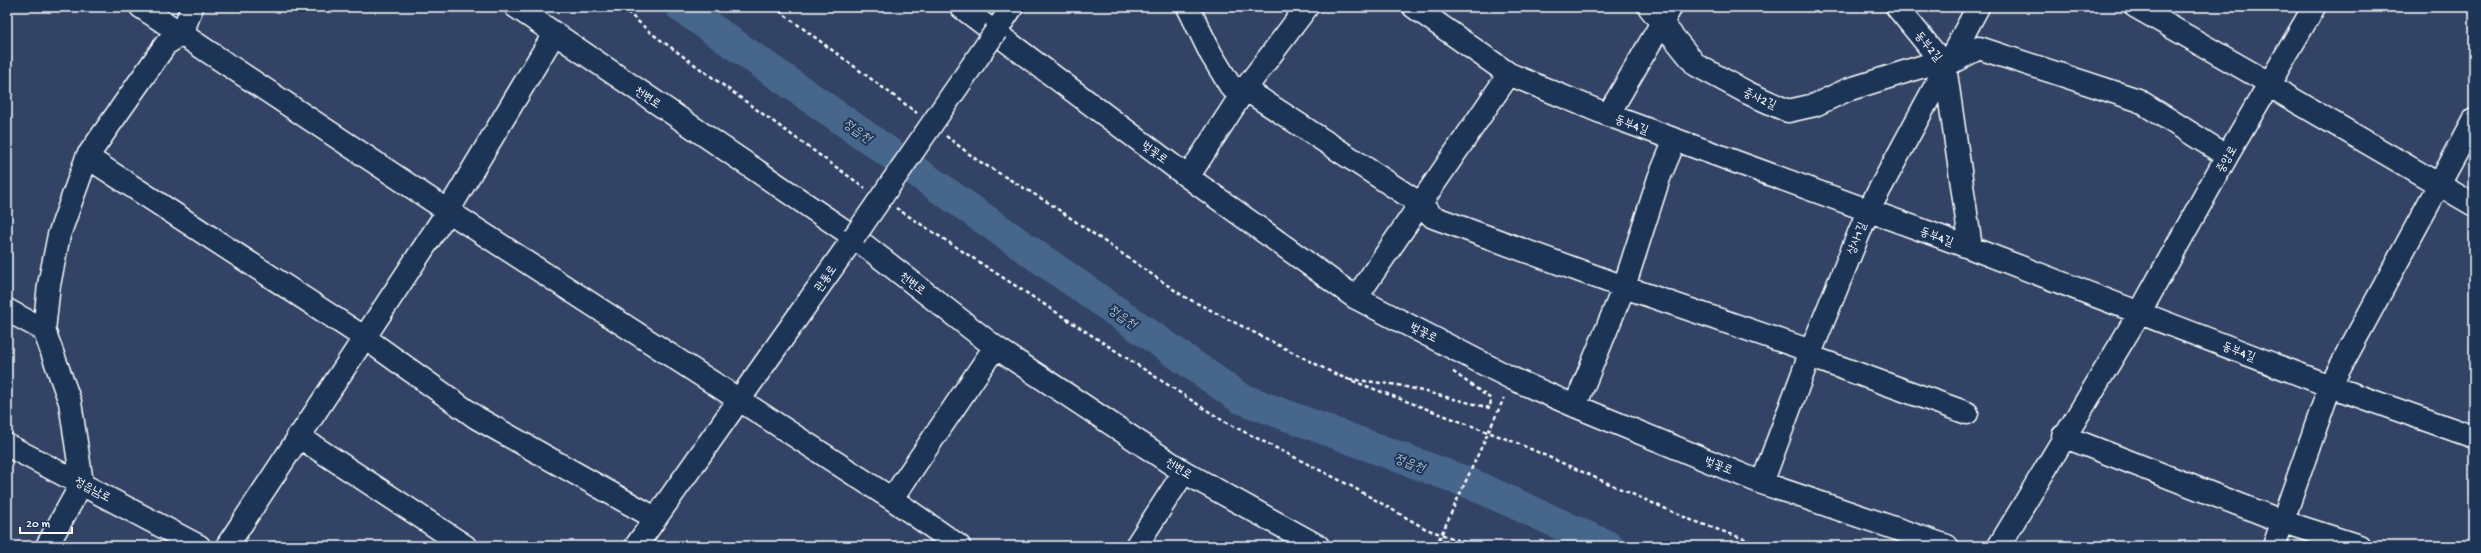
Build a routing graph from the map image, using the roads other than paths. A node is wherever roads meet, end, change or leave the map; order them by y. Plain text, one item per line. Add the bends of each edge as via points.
1 (142, 7) edge
2 (192, 7) edge
3 (516, 7) edge
4 (961, 7) edge
5 (1012, 7) edge
6 (1188, 7) edge
7 (1307, 7) edge
8 (1414, 7) edge
9 (1897, 7) edge
10 (1978, 7) edge
11 (2136, 7) edge
12 (2314, 7) edge
13 (1660, 12) edge
14 (996, 31) junction
15 (182, 34) junction
16 (554, 34) junction
17 (1945, 66) junction
18 (1509, 74) junction
19 (2269, 84) junction
20 (1245, 88) junction
21 (1608, 115) junction
22 (2474, 120) edge
23 (1675, 140) junction
24 (2227, 156) junction
25 (87, 157) junction
26 (1188, 177) junction
27 (2437, 184) junction
28 (1419, 203) junction
29 (2474, 205) edge
30 (448, 211) junction
31 (1868, 211) junction
32 (854, 237) junction
33 (1971, 248) junction
34 (1624, 287) junction
35 (1356, 298) junction
36 (7, 310) edge
37 (2140, 312) junction
38 (44, 330) junction
39 (365, 338) junction
40 (995, 347) junction
41 (1810, 353) junction
42 (2330, 386) junction
43 (738, 401) junction
44 (1575, 406) junction
45 (1967, 413) dead end
46 (298, 436) junction
47 (2064, 436) junction
48 (2474, 437) edge
49 (7, 445) edge
50 (1184, 472) junction
51 (1762, 482) junction
52 (82, 483) junction
53 (892, 499) junction
54 (655, 518) junction
55 (2284, 522) junction
56 (47, 546) edge
57 (199, 546) edge
58 (227, 546) edge
59 (465, 546) edge
60 (636, 546) edge
61 (959, 546) edge
62 (1136, 546) edge
63 (1318, 546) edge
64 (1948, 546) edge
65 (1999, 546) edge
66 (2274, 546) edge
67 (2359, 546) edge

1 - 15 street
2 - 15 street
3 - 16 street, 천변로
4 - 14 street, 벚꽃로
5 - 14 street, 관통로
6 - 20 street via 1231,87
7 - 20 street
8 - 18 street, 동부4길
9 - 17 street, 동부2길
10 - 17 street, 상사1길
11 - 19 street
12 - 19 street, 중앙로
13 - 17 street, 중사2길 via 1696,65 1788,111 1815,105 1847,90 1927,65
13 - 21 street
14 - 26 street, 벚꽃로
14 - 32 street, 관통로, bridge
15 - 25 street via 166,44
15 - 30 street
16 - 30 street
16 - 32 street, 천변로
17 - 24 street via 1979,48 2138,100
17 - 31 street, 상사1길
17 - 33 street
18 - 21 street, 동부4길
18 - 28 street
19 - 24 street, 중앙로
19 - 27 street
20 - 26 street
20 - 28 street
21 - 23 street, 동부4길
22 - 27 street
23 - 31 street, 동부4길
23 - 34 street via 1647,213
24 - 37 street, 중앙로
25 - 38 street via 59,235 49,284
25 - 39 street
26 - 35 street, 벚꽃로
27 - 29 street
27 - 42 street
28 - 34 street via 1433,217
28 - 35 street
30 - 39 street
30 - 43 street
31 - 33 street, 동부4길
31 - 41 street, 상사1길
32 - 40 street, 천변로
32 - 43 street, 관통로
33 - 37 street, 동부4길
34 - 41 street
34 - 44 street
35 - 44 street, 벚꽃로 via 1512,379
36 - 38 street
37 - 42 street, 동부4길
37 - 47 street, 중앙로
38 - 52 street via 70,402
39 - 46 street
39 - 54 street via 477,418
40 - 50 street, 천변로
40 - 53 street
41 - 45 street
41 - 51 street, 상사1길
42 - 48 street, 동부4길
42 - 55 street
43 - 53 street
43 - 54 street, 관통로
44 - 51 street, 벚꽃로
46 - 58 street
46 - 59 street
47 - 55 street
47 - 65 street, 중앙로
49 - 52 street, 정읍남로
50 - 62 street
50 - 63 street, 천변로
51 - 64 street, 벚꽃로
52 - 56 street
52 - 57 street, 정읍남로
53 - 61 street
54 - 60 street, 관통로
55 - 66 street
55 - 67 street

